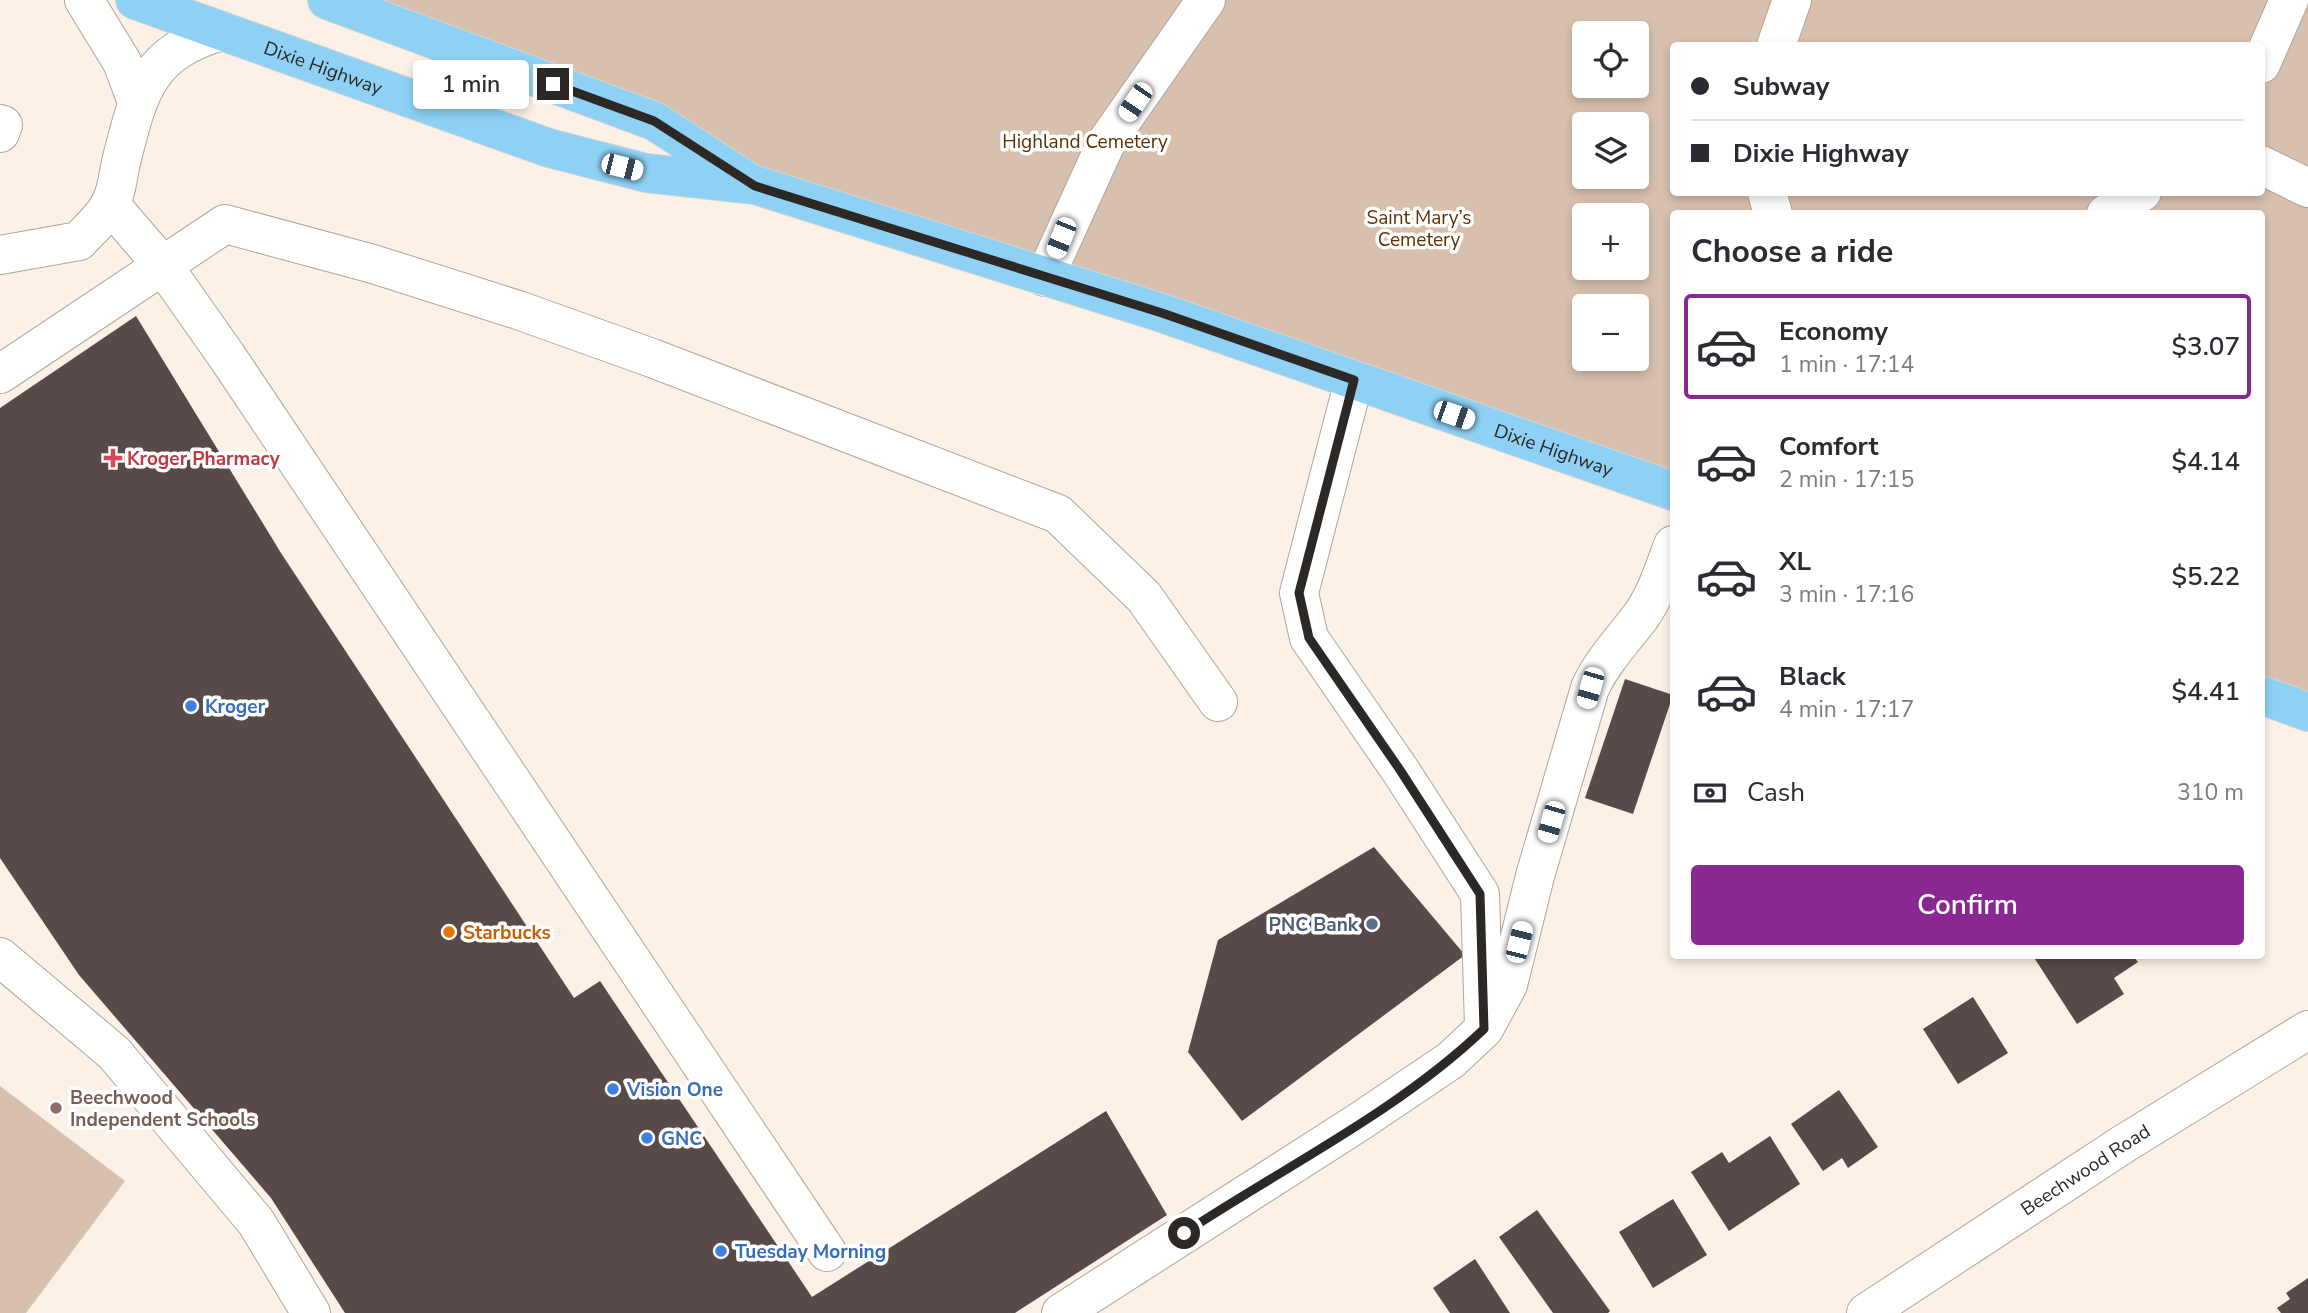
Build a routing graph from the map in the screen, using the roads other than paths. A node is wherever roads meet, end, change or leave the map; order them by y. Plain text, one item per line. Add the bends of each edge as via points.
1 (84, 0) edge
2 (135, 0) edge
3 (327, 0) edge
4 (1206, 0) edge
5 (1792, 0) edge
6 (2290, 0) edge
7 (222, 31) junction
8 (1777, 42) edge
9 (2265, 55) edge
10 (136, 102) junction
11 (0, 124) edge
12 (0, 133) edge
13 (2265, 167) edge
14 (755, 186) junction
15 (2308, 188) edge
16 (2135, 196) edge
17 (110, 204) junction
18 (2113, 210) edge
19 (0, 255) edge
20 (164, 267) junction
21 (1045, 277) junction
22 (0, 374) edge
23 (1354, 380) junction
24 (1670, 490) edge
25 (1670, 554) edge
26 (2265, 696) edge
27 (1218, 702) dead end
28 (2308, 712) edge
29 (0, 957) edge
30 (1484, 1029) junction
31 (2308, 1030) edge
32 (827, 1252) dead end
33 (311, 1313) edge
34 (1061, 1313) edge
35 (1866, 1313) edge

1 - 10 street via 122,62
2 - 7 main road, Dixie Highway
3 - 14 main road, Dixie Highway via 654,121
4 - 21 street via 1106,144
5 - 8 street
6 - 9 street
7 - 10 street via 173,50
7 - 14 main road, Dixie Highway via 549,148 646,173
10 - 17 street
11 - 12 street
13 - 15 street
14 - 21 main road, Dixie Highway
16 - 18 street
17 - 19 street via 79,242
17 - 20 street
20 - 22 street
20 - 27 street via 225,224 373,264 652,358 1058,514 1144,597
20 - 32 street via 408,623
21 - 23 main road, Dixie Highway
23 - 24 main road, Dixie Highway
23 - 30 street via 1299,593 1309,638 1480,894
25 - 30 street via 1643,614 1599,669 1590,688 1508,985
26 - 28 main road
29 - 33 street via 114,1052 256,1222
30 - 34 street via 1451,1060 1382,1107
31 - 35 street, Beechwood Road via 2125,1143

